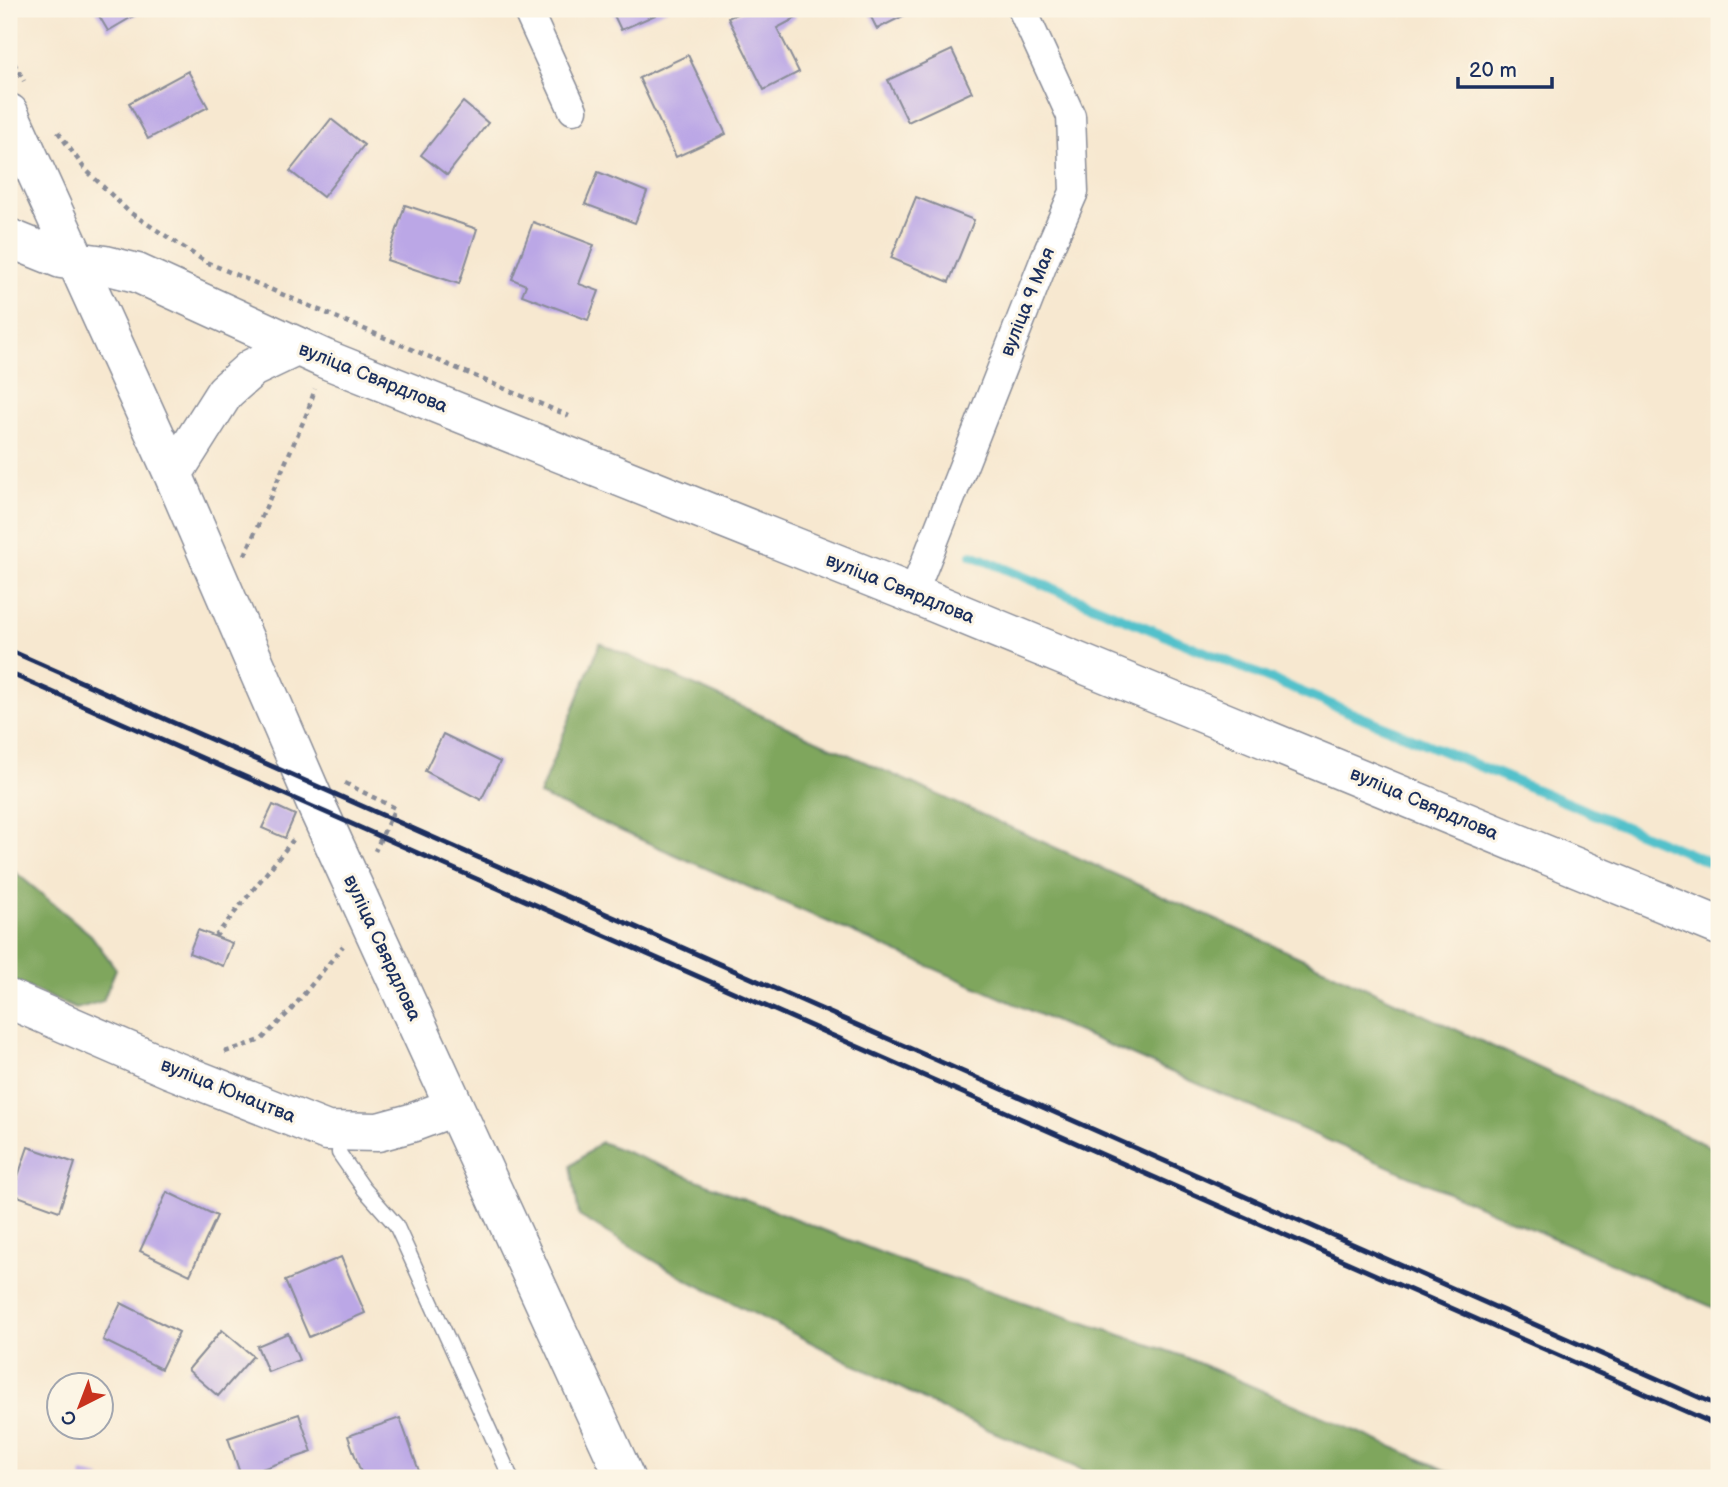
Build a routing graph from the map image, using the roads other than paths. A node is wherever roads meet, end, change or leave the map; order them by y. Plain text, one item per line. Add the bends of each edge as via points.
1 (527, 9) edge
2 (1022, 9) edge
3 (17, 98) edge
4 (573, 110) dead end
5 (9, 238) edge
6 (77, 262) junction
7 (310, 353) junction
8 (173, 474) junction
9 (913, 594) junction
10 (1719, 926) edge
11 (9, 999) edge
12 (454, 1107) junction
13 (340, 1132) junction
14 (511, 1478) edge
15 (625, 1478) edge

1 - 4 street
2 - 9 street, вуліца 9 Мая via 1071,116 1074,192
3 - 6 street, вуліца Свярдлова
5 - 6 street
6 - 7 street, вуліца Свярдлова via 137,273
6 - 8 street, вуліца Свярдлова
7 - 8 street via 252,368 225,392
7 - 9 street, вуліца Свярдлова
8 - 12 street, вуліца Свярдлова
9 - 10 street, вуліца Свярдлова
11 - 13 street, вуліца Юнацтва via 182,1073 327,1131
12 - 13 street, вуліца Юнацтва via 378,1132
12 - 15 street, вуліца Свярдлова
13 - 14 lane via 339,1153 397,1226

